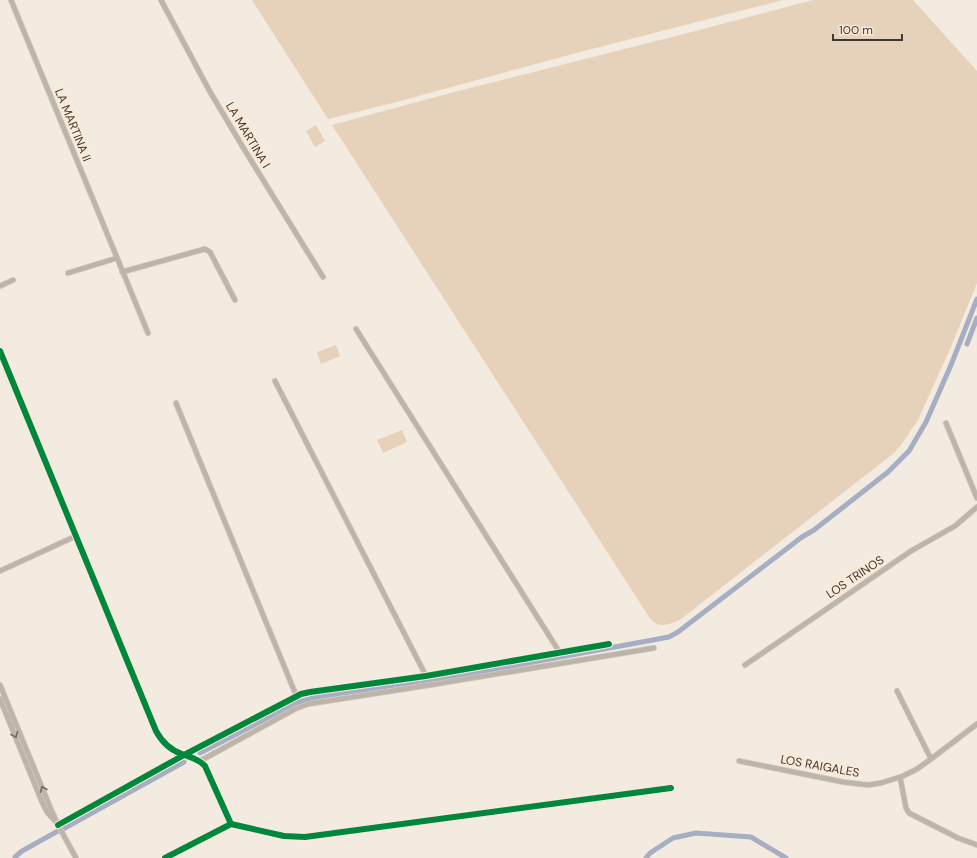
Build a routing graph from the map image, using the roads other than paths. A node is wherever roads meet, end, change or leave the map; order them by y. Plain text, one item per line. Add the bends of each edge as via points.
1 (11, 0) edge
2 (161, 0) edge
3 (117, 258) junction
4 (122, 272) junction
5 (68, 273) dead end
6 (323, 277) dead end
7 (13, 280) dead end
8 (0, 286) edge
9 (235, 300) dead end
10 (356, 329) dead end
11 (148, 332) dead end
12 (0, 351) edge
13 (274, 381) dead end
14 (176, 403) dead end
15 (946, 423) dead end
16 (977, 497) edge
17 (977, 507) edge
18 (76, 536) junction
19 (0, 571) edge
20 (609, 644) dead end
21 (654, 648) dead end
22 (560, 653) junction
23 (745, 665) dead end
24 (426, 676) junction
25 (0, 685) edge
26 (897, 691) dead end
27 (296, 696) junction
28 (0, 699) edge
29 (977, 724) edge
30 (184, 755) junction
31 (931, 760) junction
32 (200, 761) junction
33 (739, 761) dead end
34 (900, 778) junction
35 (671, 788) dead end
36 (231, 824) junction
37 (58, 825) junction
38 (977, 845) edge
39 (76, 858) edge
40 (165, 858) edge

1 - 3 street, LA MARTINA II
2 - 6 street, LA MARTINA I via 209,90
3 - 4 street, LA MARTINA II
3 - 5 street
4 - 9 street via 205,250 210,252
4 - 11 street, LA MARTINA II
7 - 8 street
10 - 22 street
12 - 18 street
13 - 24 street
14 - 27 street
15 - 16 street
17 - 23 street, LOS TRINOS via 955,526 911,551
18 - 19 street
18 - 30 street via 156,731 167,746
20 - 22 street
21 - 32 street via 308,704
22 - 24 street
24 - 27 street
37 -> 25 street
26 - 31 street
27 - 30 street
28 -> 37 street via 42,802
29 - 31 street, LOS RAIGALES
30 - 32 street
30 - 37 street
31 - 34 street, LOS RAIGALES
32 - 36 street via 206,768
33 - 34 street, LOS RAIGALES via 852,784 875,784
34 - 38 street via 909,813
35 - 36 street via 304,837 284,836
36 - 40 street
37 - 39 street

